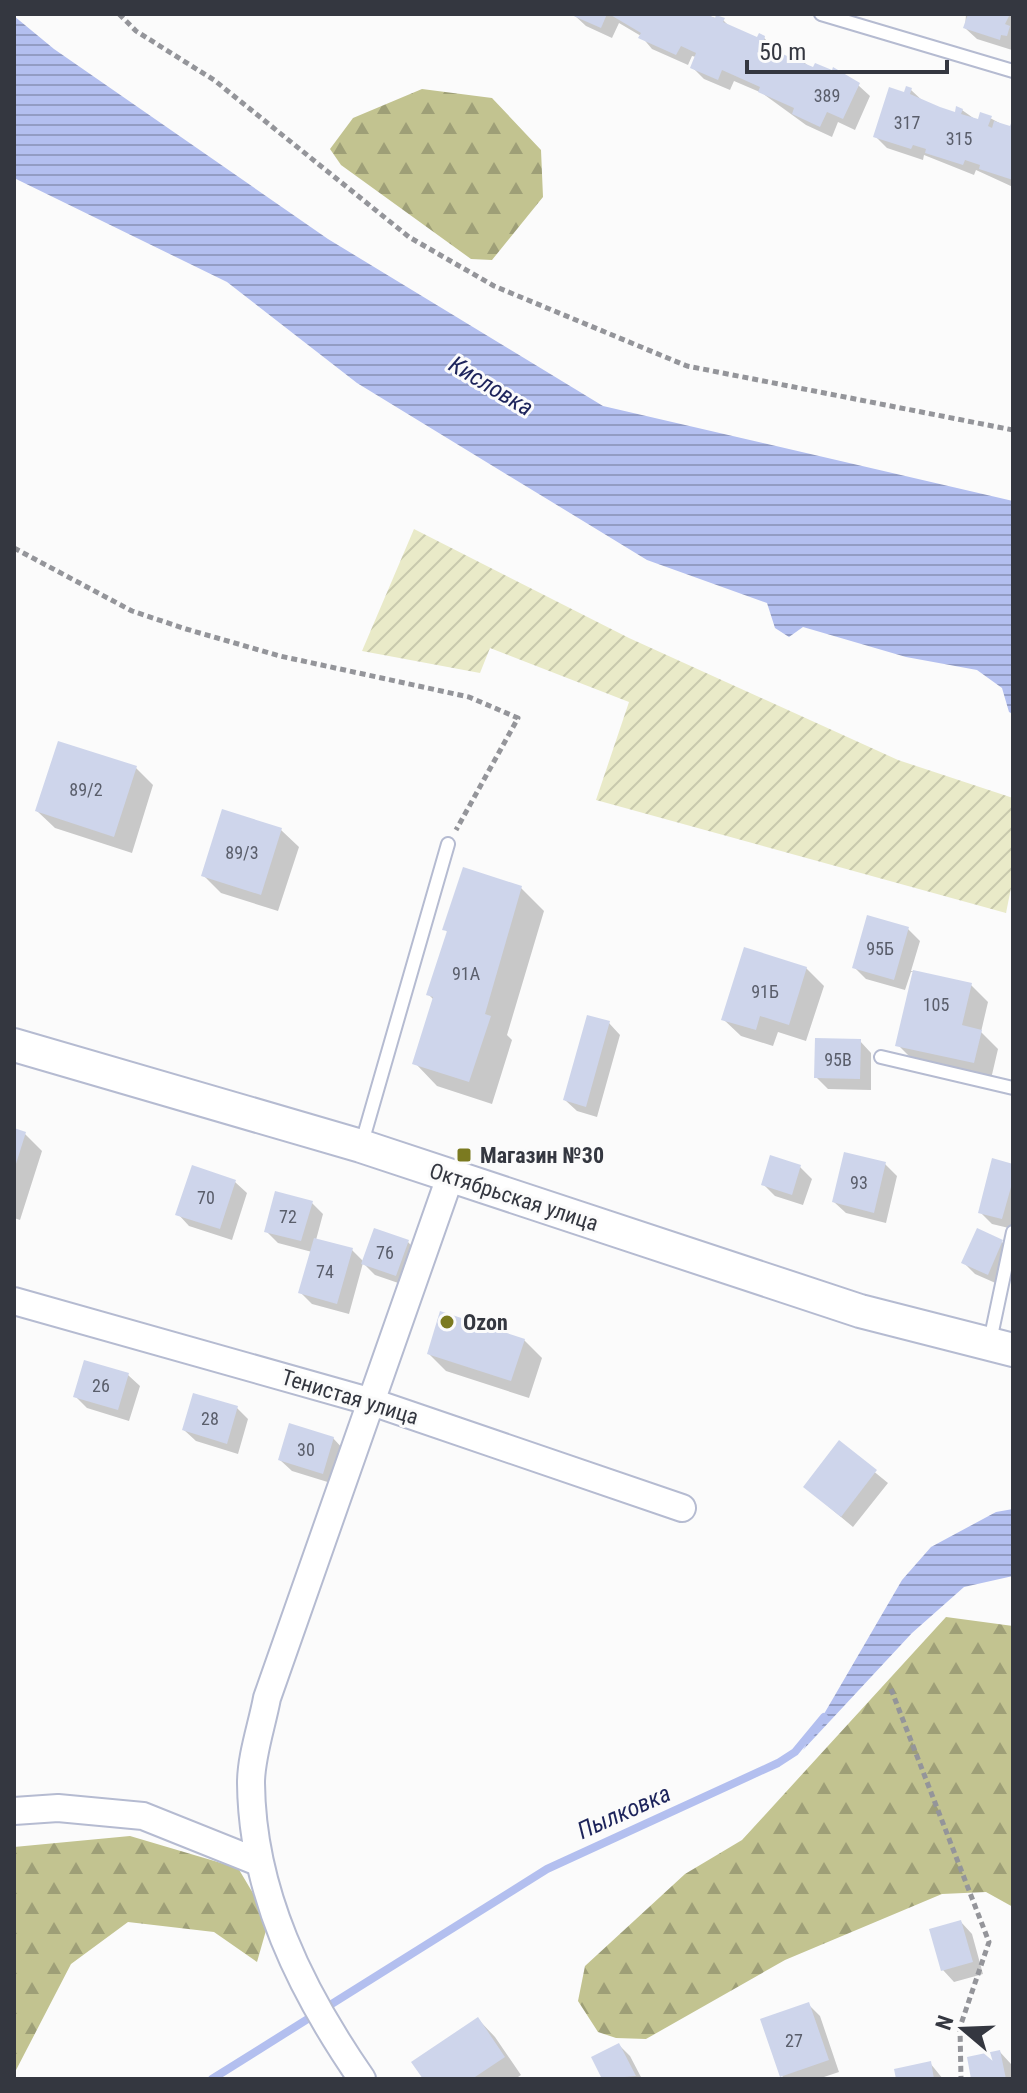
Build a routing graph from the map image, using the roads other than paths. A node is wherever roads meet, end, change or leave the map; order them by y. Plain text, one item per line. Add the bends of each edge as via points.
1 (821, 14) edge
2 (1013, 71) edge
3 (448, 844) road end
4 (14, 1045) edge
5 (881, 1057) dead end
6 (1013, 1088) edge
7 (361, 1146) junction
8 (450, 1177) junction
9 (1013, 1232) edge
10 (14, 1301) edge
11 (1001, 1347) edge
12 (372, 1402) junction
13 (682, 1508) dead end
14 (14, 1811) edge
15 (258, 1862) junction
16 (362, 2079) edge

1 - 2 lane
3 - 7 lane
4 - 7 street, Октябрьская улица
5 - 6 lane
7 - 8 street, Октябрьская улица
8 - 11 street, Октябрьская улица via 860,1311
8 - 12 street
9 - 11 lane
10 - 12 street, Тенистая улица
12 - 13 street, Тенистая улица
12 - 15 street via 267,1698 251,1780
14 - 15 street via 58,1808 143,1816
15 - 16 street via 290,1959

